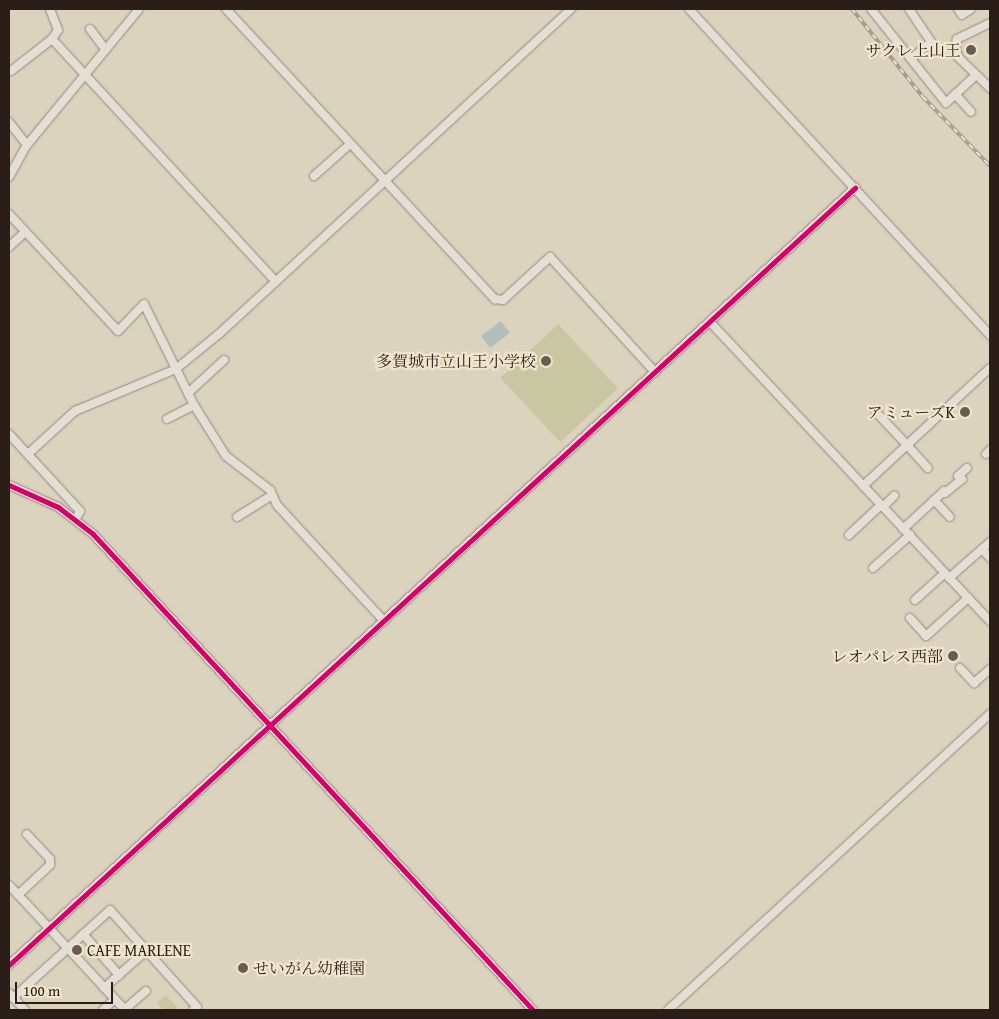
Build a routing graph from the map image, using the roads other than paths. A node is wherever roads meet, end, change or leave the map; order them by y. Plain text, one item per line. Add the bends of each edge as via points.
1 (50, 9) edge
2 (138, 9) edge
3 (226, 9) edge
4 (570, 9) edge
5 (690, 9) edge
6 (871, 9) edge
7 (909, 9) edge
8 (958, 9) edge
9 (971, 9) edge
10 (990, 23) edge
11 (90, 29) dead end
12 (52, 40) junction
13 (106, 50) junction
14 (911, 59) junction
15 (11, 71) dead end
16 (976, 75) junction
17 (86, 76) junction
18 (990, 88) edge
19 (955, 94) junction
20 (971, 112) dead end
21 (9, 122) edge
22 (350, 144) junction
23 (27, 145) junction
24 (314, 176) dead end
25 (9, 177) edge
26 (384, 181) junction
27 (855, 188) junction
28 (9, 214) edge
29 (25, 232) junction
30 (9, 247) edge
31 (276, 282) junction
32 (710, 322) junction
33 (990, 335) edge
34 (224, 360) dead end
35 (990, 368) edge
36 (176, 369) junction
37 (656, 372) junction
38 (188, 393) junction
39 (194, 405) junction
40 (876, 412) dead end
41 (167, 419) dead end
42 (9, 434) edge
43 (908, 445) junction
44 (28, 454) junction
45 (928, 468) dead end
46 (967, 468) dead end
47 (9, 484) edge
48 (863, 486) junction
49 (271, 496) junction
50 (894, 496) dead end
51 (934, 500) junction
52 (882, 506) junction
53 (237, 517) dead end
54 (950, 517) dead end
55 (76, 519) junction
56 (904, 529) junction
57 (849, 535) dead end
58 (910, 536) junction
59 (990, 542) edge
60 (982, 549) junction
61 (990, 558) edge
62 (873, 568) dead end
63 (947, 576) junction
64 (968, 598) junction
65 (915, 600) dead end
66 (990, 608) edge
67 (983, 614) junction
68 (910, 618) dead end
69 (384, 621) junction
70 (990, 621) edge
71 (960, 668) dead end
72 (990, 669) edge
73 (990, 714) edge
74 (270, 726) junction
75 (27, 834) dead end
76 (9, 886) edge
77 (17, 894) junction
78 (9, 900) edge
79 (48, 928) junction
80 (83, 934) junction
81 (68, 948) junction
82 (146, 951) junction
83 (9, 963) edge
84 (119, 975) junction
85 (104, 988) junction
86 (146, 991) dead end
87 (11, 995) edge
88 (115, 1000) junction
89 (25, 1010) edge
90 (103, 1010) edge
91 (124, 1010) edge
92 (193, 1010) edge
93 (533, 1010) edge
94 (668, 1010) edge

1 - 12 street via 58,30
2 - 13 street
3 - 22 street
4 - 26 street
5 - 27 street
6 - 14 street
7 - 14 street via 931,42
8 - 9 street via 962,15
10 - 16 street via 957,39 954,46 958,57
11 - 13 street
12 - 15 street
12 - 17 street
13 - 17 street
14 - 19 street via 946,103
16 - 18 street
16 - 19 street
17 - 23 street
17 - 31 street
19 - 20 street
21 - 23 street
22 - 24 street
22 - 26 street
23 - 25 street
26 - 31 street
26 - 37 street via 495,299 502,300 550,257
27 - 32 street
27 - 33 street
28 - 29 street
29 - 30 street
29 - 36 street via 118,332 144,304
31 - 36 street
32 - 37 street
32 - 48 street
34 - 38 street
35 - 43 street
36 - 38 street
36 - 44 street via 88,403
37 - 69 street
38 - 39 street
39 - 41 street
39 - 49 street via 226,456 270,490
40 - 43 street
42 - 44 street
43 - 45 street
43 - 48 street
44 - 55 street via 80,510
46 - 51 street via 958,476 962,479
47 - 55 street via 38,495
48 - 52 street
49 - 53 street
49 - 69 street
50 - 52 street
51 - 54 street
51 - 56 street
52 - 56 street
52 - 57 street
55 - 74 street
56 - 58 street
58 - 62 street
58 - 63 street
59 - 60 street
60 - 61 street
60 - 63 street
63 - 64 street
63 - 65 street
64 - 67 street
64 - 68 street via 926,636
66 - 67 street
67 - 70 street
69 - 74 street
71 - 72 street via 974,683
73 - 94 street
74 - 79 street
74 - 93 street
75 - 77 street via 50,859 50,865
76 - 77 street
77 - 78 street
77 - 79 street
79 - 81 street
79 - 83 street
80 - 81 street
80 - 82 street via 110,910
80 - 84 street
81 - 85 street
81 - 87 street
82 - 84 street
82 - 92 street via 197,1006
84 - 85 street
85 - 88 street
86 - 91 street
87 - 89 street
88 - 90 street
88 - 91 street

